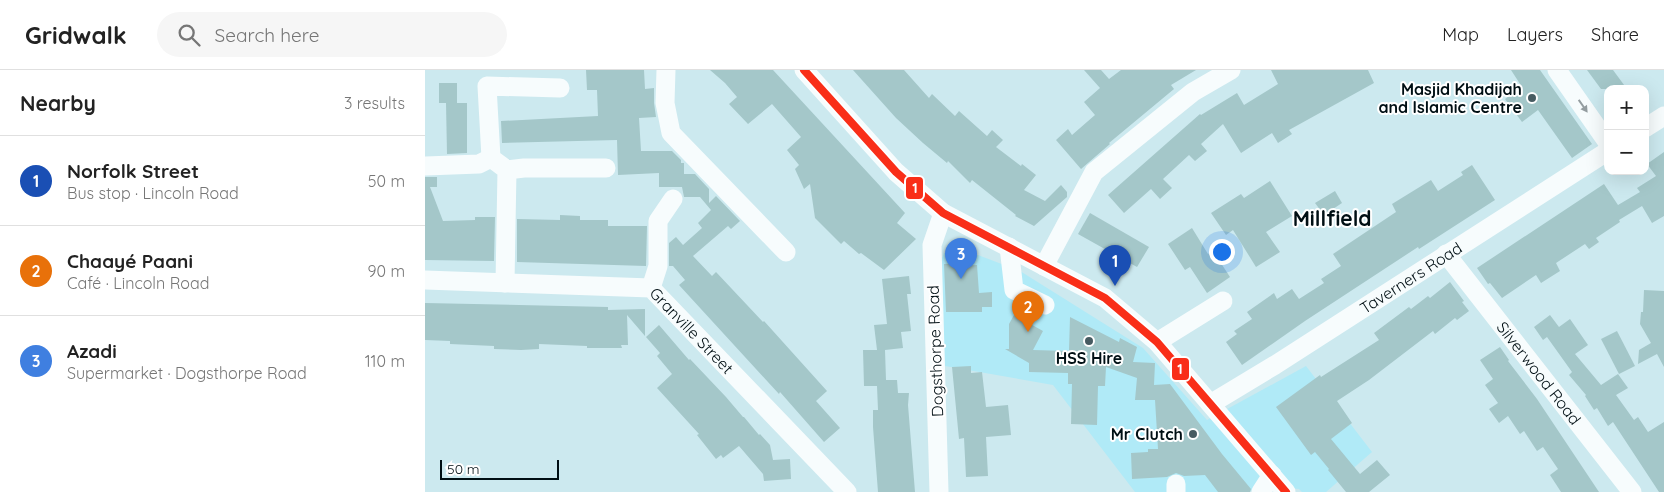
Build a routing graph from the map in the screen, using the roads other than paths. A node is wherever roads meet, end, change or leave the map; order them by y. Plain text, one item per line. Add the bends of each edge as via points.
1 (665, 70) edge
2 (805, 70) edge
3 (1231, 70) edge
4 (1557, 70) edge
5 (560, 88) dead end
6 (1664, 116) edge
7 (1649, 125) edge
8 (1604, 137) edge
9 (1604, 154) edge
10 (491, 158) junction
11 (426, 166) edge
12 (605, 168) dead end
13 (507, 170) junction
14 (673, 200) dead end
15 (943, 213) junction
16 (1009, 247) junction
17 (786, 252) dead end
18 (1446, 254) junction
19 (1043, 266) junction
20 (425, 280) edge
21 (505, 282) junction
22 (651, 288) junction
23 (1223, 301) dead end
24 (1045, 305) dead end
25 (1157, 342) junction
26 (1212, 403) junction
27 (1272, 474) junction
28 (847, 492) edge
29 (939, 492) edge
30 (1261, 492) edge
31 (1287, 492) edge
32 (1632, 492) edge

1 - 17 street via 665,103 671,133
2 - 15 street via 896,172
3 - 19 street via 1193,92 1094,172
4 -> 8 street
5 - 10 street via 487,86
6 - 7 street
9 - 18 street, Taverners Road
10 - 11 street via 479,164
10 - 13 street
12 - 13 street
13 - 21 street
14 - 22 street via 658,221 658,266
15 - 16 street
15 - 29 street, Dogsthorpe Road via 932,245
16 - 19 street
16 - 24 street via 1013,290
18 - 26 street, Taverners Road
18 - 32 street, Silverwood Road
19 - 25 street via 1105,298
20 - 21 street, Granville Street
21 - 22 street, Granville Street
22 - 28 street, Granville Street
23 - 25 street
25 - 26 street
26 - 27 street
27 - 30 street
27 - 31 street

